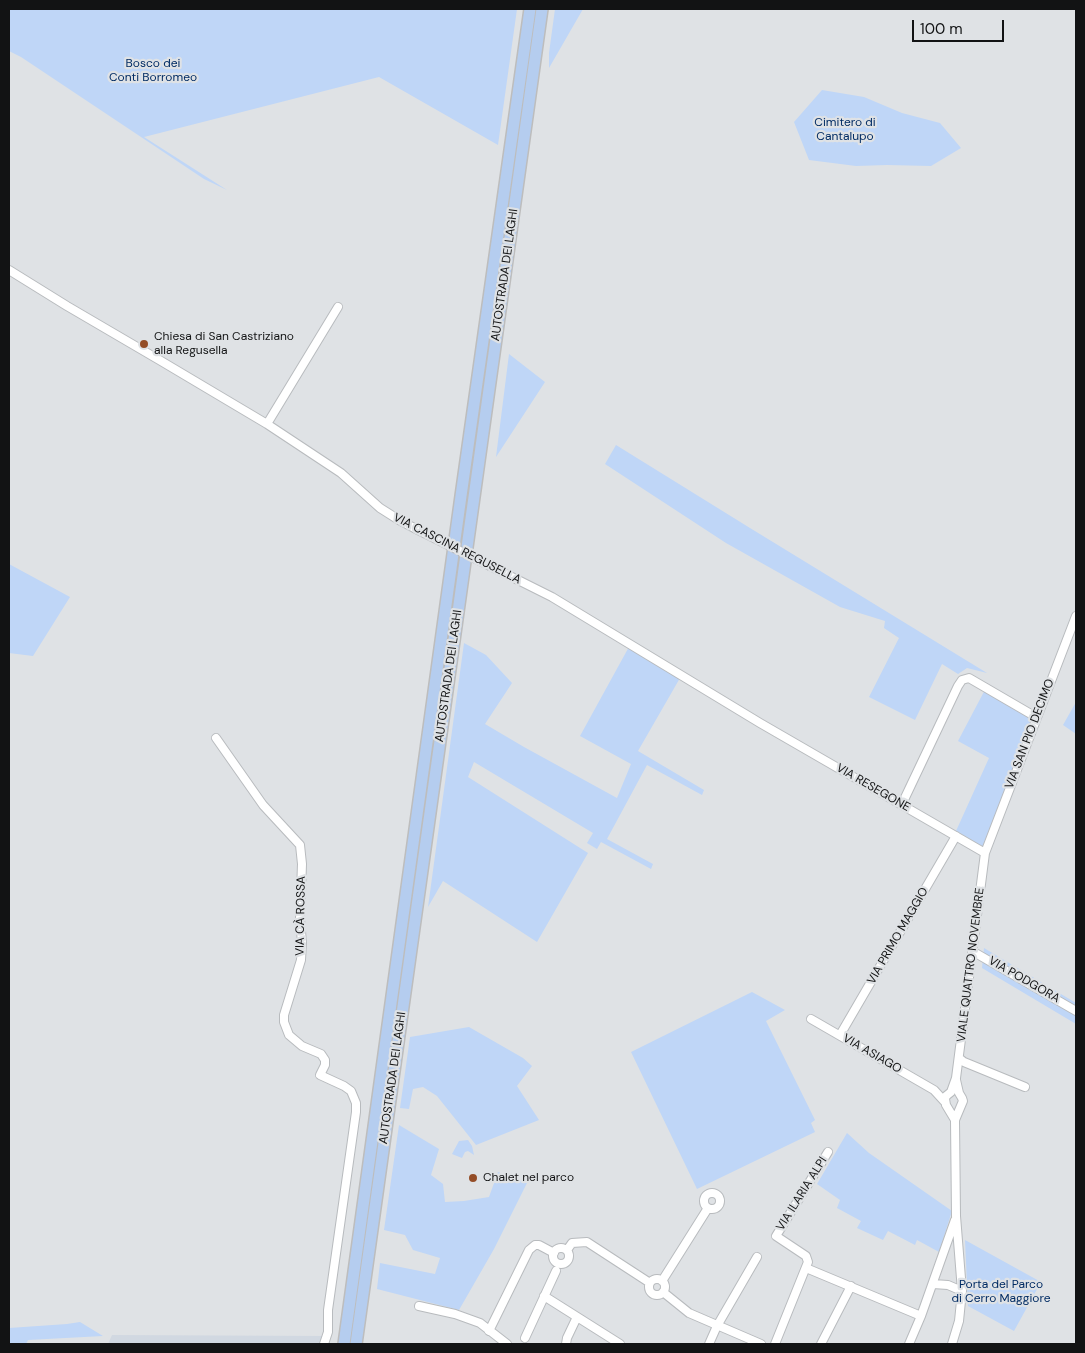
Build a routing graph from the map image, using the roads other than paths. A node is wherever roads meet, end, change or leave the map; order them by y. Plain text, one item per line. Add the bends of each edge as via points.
1 (530, 9) edge
2 (542, 9) edge
3 (9, 270) edge
4 (338, 307) dead end
5 (267, 424) junction
6 (1076, 616) edge
7 (1036, 717) junction
8 (760, 723) joint
9 (216, 738) dead end
10 (902, 804) junction
11 (956, 836) junction
12 (985, 853) junction
13 (972, 951) junction
14 (1076, 1011) edge
15 (811, 1019) dead end
16 (840, 1035) junction
17 (959, 1058) junction
18 (1025, 1087) dead end
19 (934, 1090) junction
20 (952, 1093) junction
21 (946, 1104) junction
22 (960, 1107) junction
23 (955, 1120) junction
24 (828, 1152) dead end
25 (708, 1208) dead end
26 (956, 1216) junction
27 (567, 1250) junction
28 (554, 1253) junction
29 (757, 1257) dead end
30 (806, 1268) junction
31 (556, 1271) dead end
32 (662, 1281) junction
33 (650, 1283) junction
34 (933, 1284) junction
35 (851, 1286) junction
36 (962, 1291) junction
37 (663, 1292) junction
38 (544, 1296) junction
39 (418, 1306) dead end
40 (921, 1316) junction
41 (578, 1317) junction
42 (717, 1326) junction
43 (489, 1331) junction
44 (525, 1338) dead end
45 (324, 1344) edge
46 (344, 1344) edge
47 (356, 1344) edge
48 (507, 1344) edge
49 (566, 1344) edge
50 (620, 1344) edge
51 (709, 1344) edge
52 (762, 1344) edge
53 (775, 1344) edge
54 (821, 1344) edge
55 (909, 1344) edge
56 (952, 1344) edge

1 - 46 highway, AUTOSTRADA DEI LAGHI
2 - 47 highway, AUTOSTRADA DEI LAGHI
3 - 5 street, VIA CASCINA REGUSELLA
4 - 5 street
5 - 8 street, VIA CASCINA REGUSELLA, bridge via 341,473 380,508 552,597
6 - 7 street, VIA SAN PIO DECIMO
7 - 10 street via 969,678 962,680
7 - 12 street, VIA SAN PIO DECIMO
8 - 10 street, VIA RESEGONE
9 - 45 street, VIA CÀ ROSSA via 263,805 300,845 301,960 284,1022 289,1035 302,1046 321,1054 325,1065 320,1075 351,1091 356,1103
10 - 11 street, VIA RESEGONE
11 - 12 street, VIA RESEGONE
11 - 16 street, VIA PRIMO MAGGIO
12 - 13 street, VIALE QUATTRO NOVEMBRE
13 - 14 street, VIA PODGORA
13 - 17 street, VIALE QUATTRO NOVEMBRE
15 - 16 street, VIA ASIAGO
16 - 19 street, VIA ASIAGO
17 - 18 street
17 - 20 street, VIALE QUATTRO NOVEMBRE
19 - 20 street, VIA ASIAGO
19 - 21 street, VIA ASIAGO
20 - 21 street via 946,1096
20 - 22 street via 962,1098
21 - 22 street via 954,1109
21 - 23 street
22 - 23 street
23 - 26 street
24 - 30 street, VIA ILARIA ALPI via 776,1236 806,1256
25 - 32 street
26 - 34 street
26 - 36 street
27 - 28 street via 559,1248
27 - 28 street via 569,1258 564,1263 555,1261
27 - 33 street via 572,1242 587,1242
28 - 43 street via 539,1245 530,1250
29 - 42 street
30 - 35 street
30 - 53 street
31 - 38 street
32 - 33 street
32 - 37 street via 665,1285
33 - 37 street via 651,1292
34 - 36 street via 948,1285
34 - 40 street
35 - 40 street
35 - 54 street
36 - 56 street via 959,1321
37 - 42 street via 689,1313
38 - 41 street
38 - 44 street
39 - 43 street via 455,1314 480,1323
40 - 55 street
41 - 49 street
41 - 50 street
42 - 51 street
42 - 52 street
43 - 48 street

